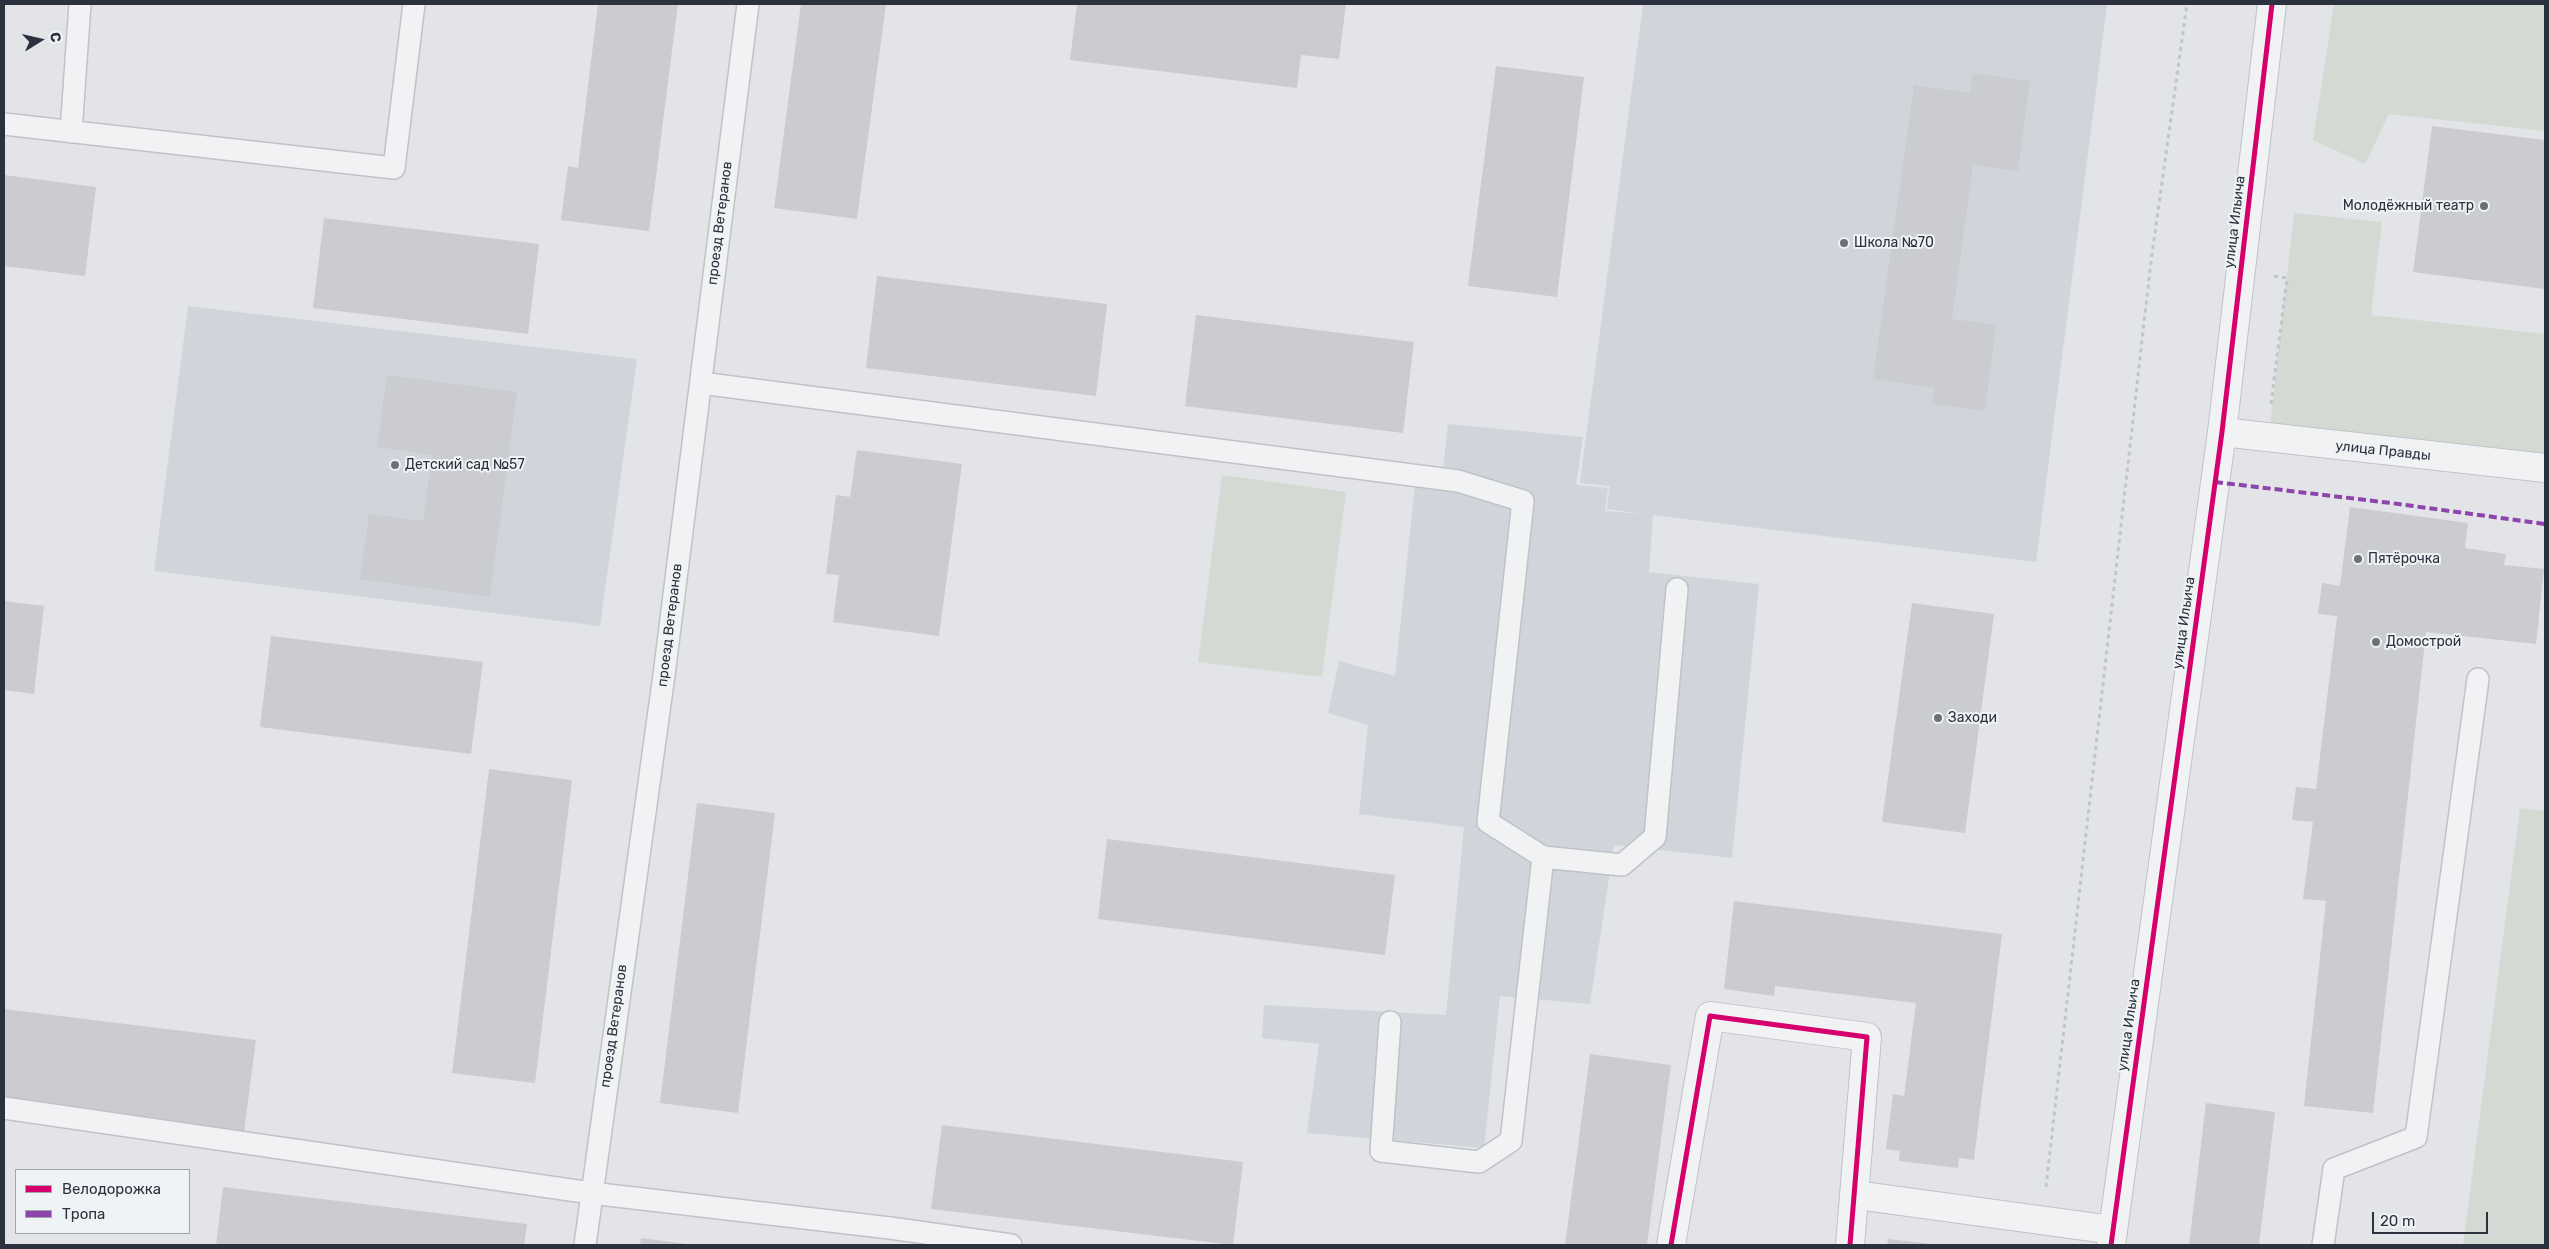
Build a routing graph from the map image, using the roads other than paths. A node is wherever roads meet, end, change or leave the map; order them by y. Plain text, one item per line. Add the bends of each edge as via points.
1 (80, 4) edge
2 (414, 4) edge
3 (748, 4) edge
4 (2272, 4) edge
5 (4, 124) edge
6 (71, 132) junction
7 (701, 383) junction
8 (2222, 432) junction
9 (2545, 468) edge
10 (1676, 589) dead end
11 (2478, 679) dead end
12 (1543, 857) junction
13 (1390, 1022) dead end
14 (4, 1108) edge
15 (591, 1193) junction
16 (1856, 1195) junction
17 (2112, 1238) edge
18 (585, 1245) edge
19 (1011, 1245) edge
20 (1671, 1245) edge
21 (1850, 1245) edge
22 (2324, 1245) edge

1 - 6 lane
2 - 6 lane via 394,168
3 - 7 lane, проезд Ветеранов
4 - 8 street, улица Ильича
5 - 6 lane
7 - 12 lane via 1458,481 1524,501 1488,822
7 - 15 lane, проезд Ветеранов
8 - 9 street, улица Правды
8 - 17 street, улица Ильича
10 - 12 lane via 1655,837 1622,865
11 - 22 lane via 2416,1137 2334,1169
12 - 13 lane via 1510,1141 1479,1162 1381,1151
14 - 15 lane
15 - 18 lane, проезд Ветеранов
15 - 19 lane
16 - 17 street via 2043,1220
16 - 20 street via 1868,1036 1710,1016
16 - 21 street

